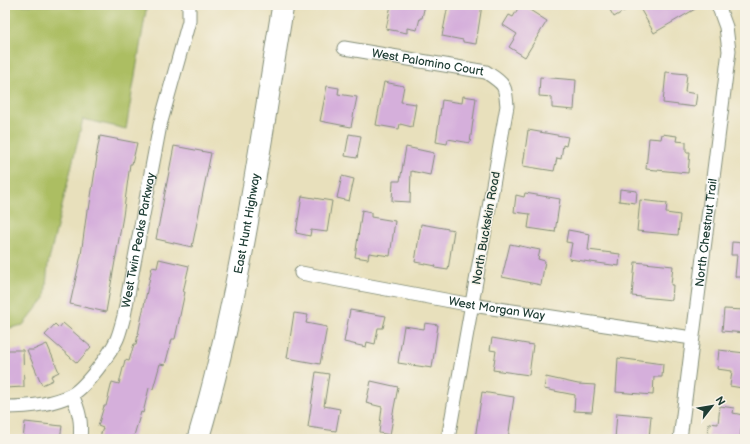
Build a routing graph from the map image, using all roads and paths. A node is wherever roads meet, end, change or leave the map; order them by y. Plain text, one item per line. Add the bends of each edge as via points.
1 (189, 5) edge
2 (283, 5) edge
3 (718, 5) edge
4 (344, 48) dead end
5 (506, 88) joint
6 (301, 274) dead end
7 (472, 305) junction
8 (692, 338) junction
9 (72, 395) junction
10 (5, 407) edge
11 (80, 439) edge
12 (198, 439) edge
13 (448, 439) edge
14 (680, 439) edge

1 - 9 street, West Twin Peaks Parkway via 189,21 160,125 117,340 92,376
2 - 12 main road, East Hunt Highway via 232,305
3 - 8 street, North Chestnut Trail via 726,27 729,51
4 - 5 street, West Palomino Court via 486,72
5 - 7 street, North Buckskin Road via 507,106
6 - 7 street, West Morgan Way
7 - 8 street, West Morgan Way
7 - 13 street, North Buckskin Road
8 - 14 street, North Chestnut Trail
9 - 10 street, West Twin Peaks Parkway via 46,403
9 - 11 street via 78,410

